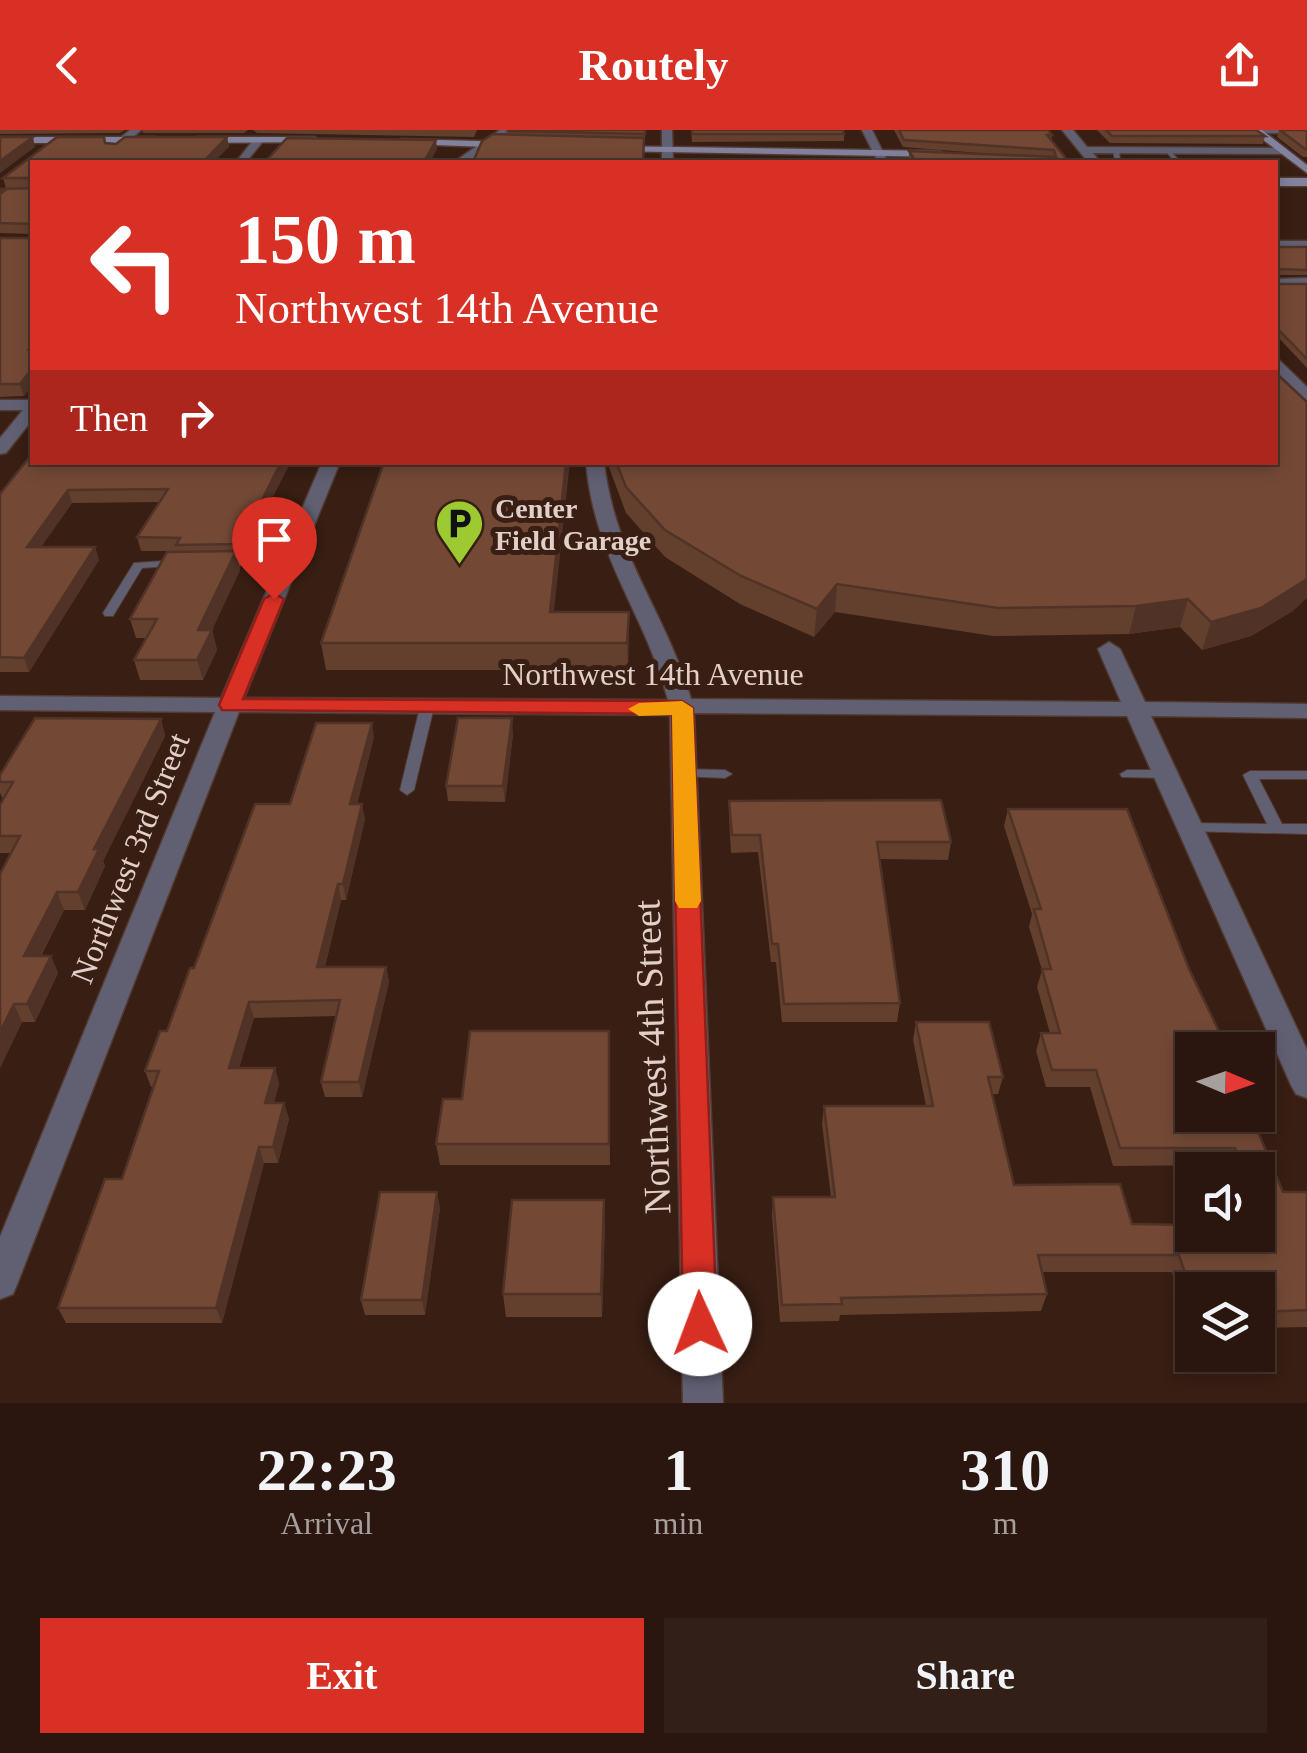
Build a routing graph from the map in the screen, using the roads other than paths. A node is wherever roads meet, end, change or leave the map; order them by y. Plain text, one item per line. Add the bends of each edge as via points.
1 (136, 130) edge
2 (506, 130) edge
3 (668, 130) edge
4 (867, 130) edge
5 (1067, 130) edge
6 (1255, 130) edge
7 (1288, 130) edge
8 (1307, 130) edge
9 (0, 140) edge
10 (162, 140) edge
11 (118, 144) junction
12 (256, 144) junction
13 (490, 144) junction
14 (330, 145) edge
15 (0, 148) edge
16 (47, 148) junction
17 (193, 148) edge
18 (1085, 150) junction
19 (1116, 150) junction
20 (1166, 150) junction
21 (1282, 151) junction
22 (474, 152) junction
23 (595, 152) edge
24 (668, 156) edge
25 (880, 157) edge
26 (948, 158) edge
27 (243, 160) edge
28 (462, 160) edge
29 (1092, 160) edge
30 (1117, 160) edge
31 (1176, 160) edge
32 (1300, 160) edge
33 (1307, 172) edge
34 (1278, 173) edge
35 (1278, 182) edge
36 (1307, 182) edge
37 (1278, 245) edge
38 (1307, 245) edge
39 (1307, 282) edge
40 (1278, 283) edge
41 (1278, 364) edge
42 (1307, 397) edge
43 (0, 406) edge
44 (30, 408) edge
45 (30, 411) edge
46 (0, 449) edge
47 (331, 465) edge
48 (595, 465) edge
49 (290, 562) junction
50 (110, 613) dead end
51 (1108, 650) dead end
52 (0, 703) edge
53 (230, 705) junction
54 (427, 707) junction
55 (682, 708) junction
56 (1135, 711) junction
57 (1307, 711) edge
58 (684, 773) junction
59 (725, 774) dead end
60 (1127, 774) dead end
61 (1164, 774) junction
62 (1307, 775) edge
63 (407, 790) dead end
64 (1188, 828) junction
65 (1277, 828) junction
66 (1307, 829) edge
67 (1298, 1049) edge
68 (1307, 1086) edge
69 (0, 1282) edge
70 (702, 1403) edge

1 - 11 street
2 - 13 street
3 - 24 street
4 - 25 street
5 - 18 street
6 - 7 street
6 - 21 main road
7 - 8 street
9 - 16 main road
10 - 11 main road
11 - 12 main road
11 - 16 main road
12 - 14 main road
12 - 17 main road
12 - 27 street
13 - 22 street
13 - 22 main road via 529,150
13 - 22 main road via 394,145
15 - 16 main road
18 - 19 street
18 - 29 street
19 - 20 street
19 - 30 lane
20 - 21 street
20 - 31 lane
21 - 32 main road
22 - 28 street
23 - 24 main road
24 - 25 main road
25 - 26 main road
32 - 33 main road
33 - 34 main road
35 - 36 main road
37 - 38 street
39 - 40 street
41 - 42 street
43 - 44 street
45 - 46 street
47 - 49 street, Northwest 3rd Street
48 - 55 street, Northwest 4th Street via 605,536 674,670
49 - 50 lane via 138,565
49 - 53 street, Northwest 3rd Street
51 - 56 street
52 - 53 street, Northwest 14th Avenue
53 - 54 street, Northwest 14th Avenue
53 - 69 street, Northwest 3rd Street
54 - 55 street, Northwest 14th Avenue
54 - 63 lane
55 - 56 street, Northwest 14th Avenue
55 - 58 street, Northwest 4th Street
56 - 57 street, Northwest 14th Avenue
56 - 61 street
58 - 59 lane
58 - 70 street, Northwest 4th Street
60 - 61 lane
61 - 64 street
62 - 65 lane via 1250,775
64 - 65 lane
64 - 67 street
65 - 66 lane
67 - 68 street

